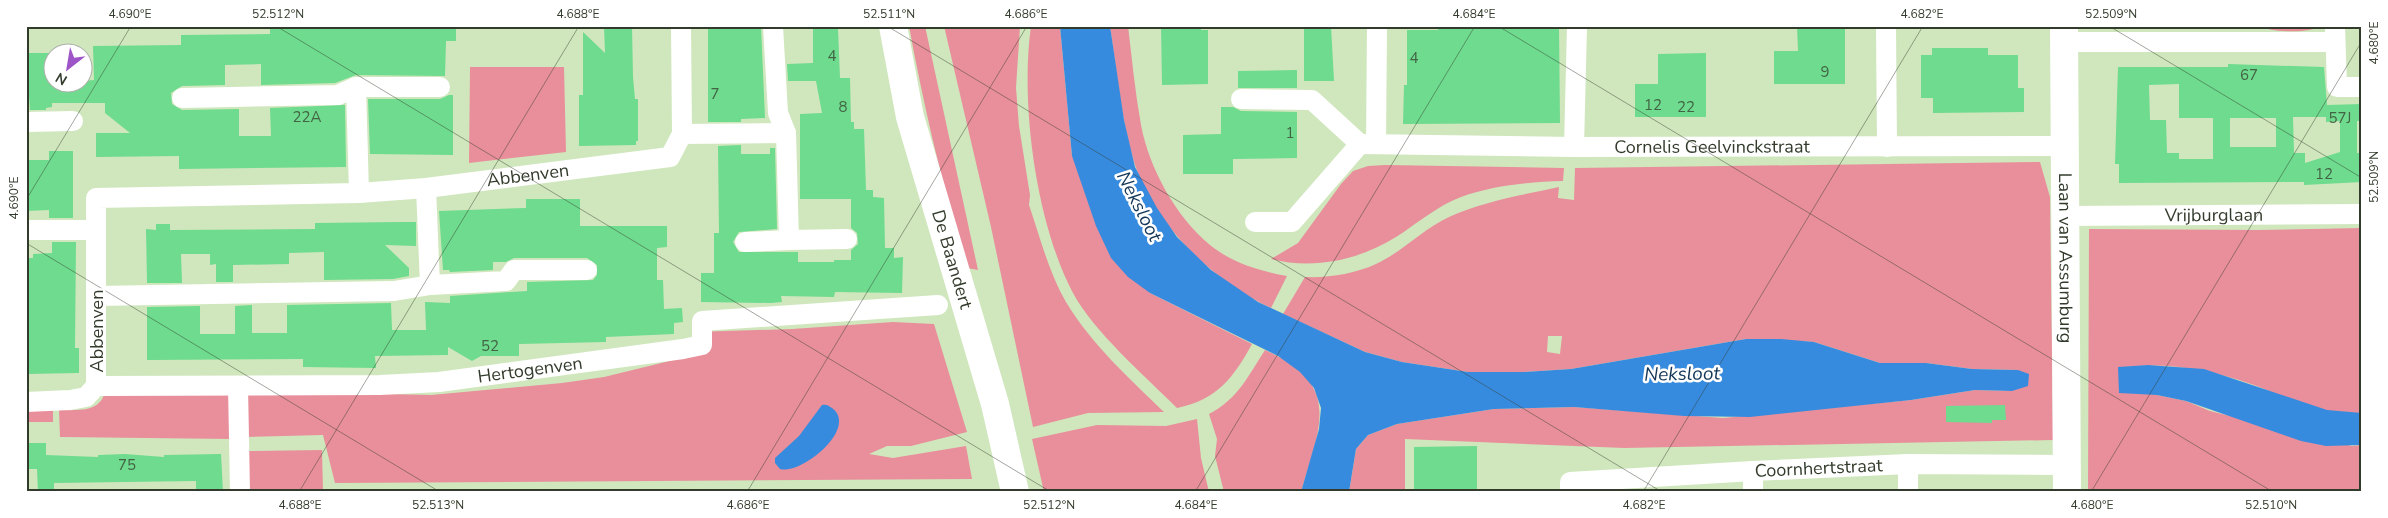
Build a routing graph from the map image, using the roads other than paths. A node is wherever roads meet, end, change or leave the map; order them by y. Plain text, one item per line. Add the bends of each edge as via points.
1 (681, 26) edge
2 (772, 26) edge
3 (892, 26) edge
4 (1378, 26) edge
5 (1577, 26) edge
6 (1886, 26) edge
7 (2064, 34) edge
8 (2246, 34) edge
9 (2335, 34) edge
10 (356, 87) junction
11 (440, 87) dead end
12 (2362, 87) edge
13 (182, 98) dead end
14 (1241, 99) dead end
15 (73, 121) dead end
16 (26, 122) edge
17 (786, 133) junction
18 (682, 134) junction
19 (1368, 144) junction
20 (2065, 146) junction
21 (1574, 147) junction
22 (1888, 147) junction
23 (426, 188) junction
24 (359, 193) junction
25 (2362, 214) edge
26 (2065, 216) junction
27 (1254, 222) dead end
28 (26, 230) edge
29 (96, 230) junction
30 (847, 239) dead end
31 (789, 240) junction
32 (745, 242) dead end
33 (587, 270) dead end
34 (430, 285) junction
35 (97, 296) junction
36 (938, 305) dead end
37 (96, 386) junction
38 (238, 386) junction
39 (26, 402) edge
40 (1908, 464) junction
41 (2066, 465) junction
42 (1753, 470) junction
43 (1570, 487) edge
44 (240, 492) edge
45 (1015, 492) edge
46 (1753, 492) edge
47 (1908, 492) edge
48 (2067, 492) edge

1 - 18 street, Abbenven
2 - 17 street via 778,113
3 - 45 main road, De Baandert via 910,117 996,404
4 - 19 street
5 - 21 street
6 - 22 street
7 - 8 street
7 - 20 main road, Laan van Assumburg
8 - 9 street
9 - 12 street via 2337,87
10 - 11 street
10 - 13 street via 338,95
10 - 24 street
14 - 19 street via 1312,100
15 - 16 street
17 - 18 street
17 - 31 street
18 - 23 street, Abbenven via 670,157
19 - 21 street, Cornelis Geelvinckstraat
19 - 27 street via 1292,222
20 - 22 street, Cornelis Geelvinckstraat
20 - 26 main road, Laan van Assumburg
21 - 22 street, Cornelis Geelvinckstraat
23 - 24 street, Abbenven
23 - 34 street
24 - 29 street, Abbenven via 96,198
25 - 26 street, Vrijburglaan
26 - 41 main road, Laan van Assumburg
28 - 29 street
29 - 35 street, Abbenven
30 - 31 street
31 - 32 street
33 - 34 street via 514,270 506,282
34 - 35 street via 394,291
35 - 37 street, Abbenven
36 - 38 street, Hertogenven via 702,321 702,345 438,382
37 - 38 street, Hertogenven
37 - 39 street, Abbenven via 86,397
38 - 44 street
40 - 41 street, Coornhertstraat
40 - 42 street, Coornhertstraat
40 - 47 street
41 - 48 main road, Laan van Assumburg
42 - 43 street, Coornhertstraat
42 - 46 street

